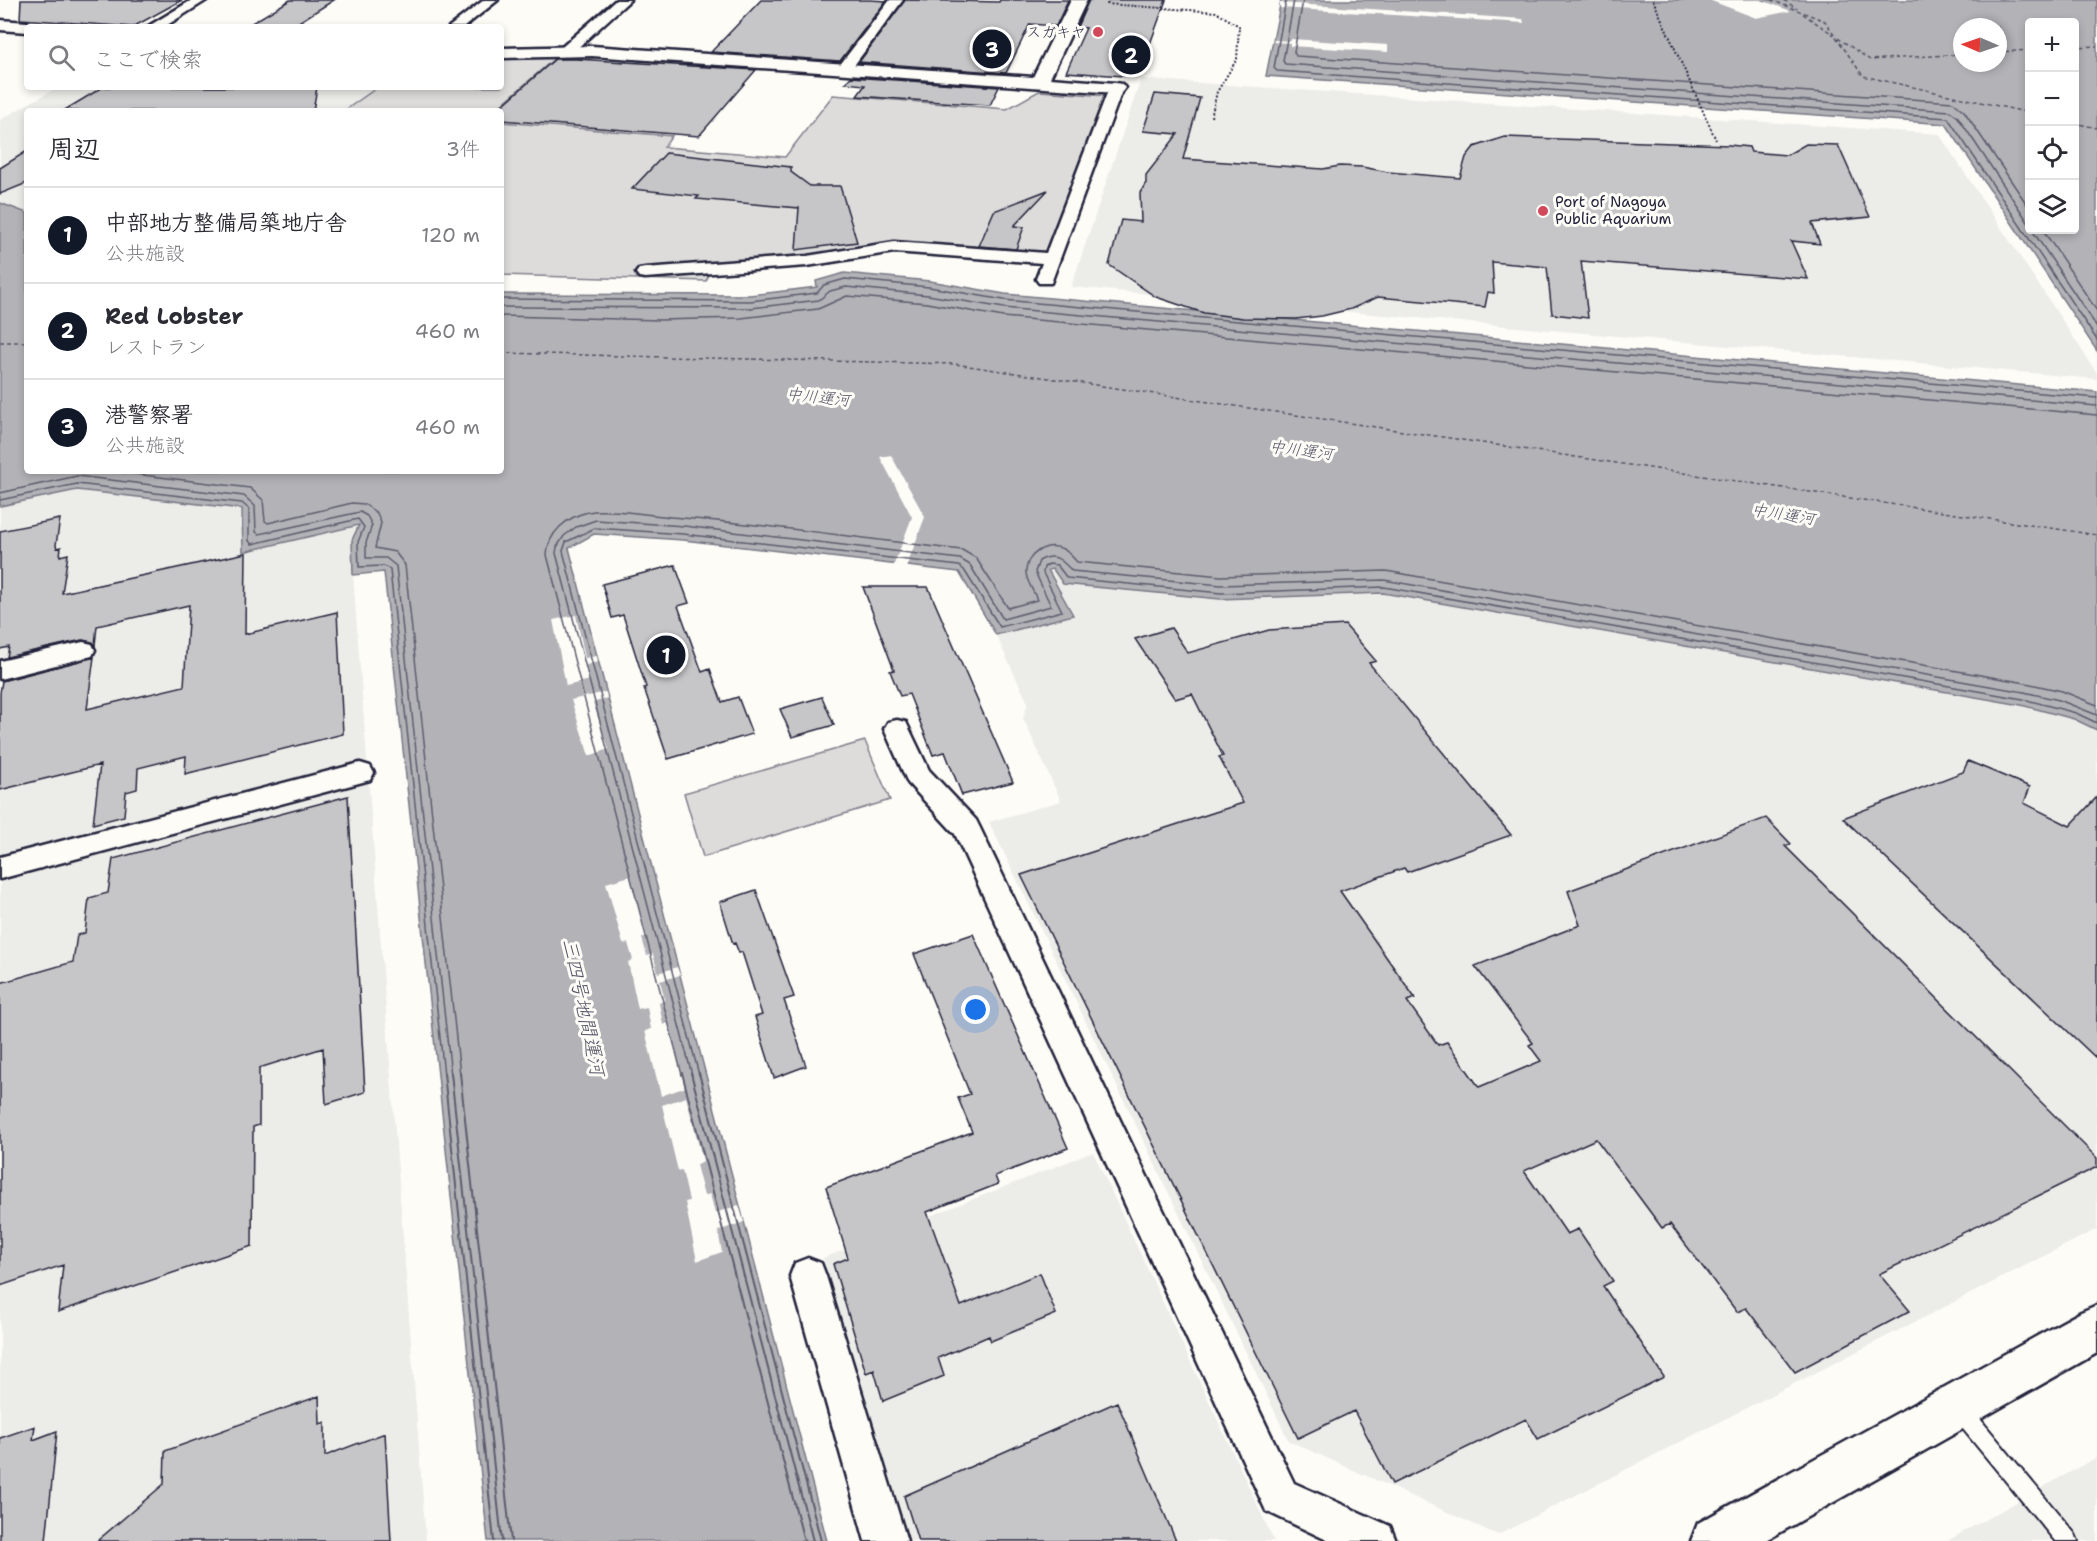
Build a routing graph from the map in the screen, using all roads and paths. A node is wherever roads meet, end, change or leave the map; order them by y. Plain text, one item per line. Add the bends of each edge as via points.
1 (201, 0) edge
2 (492, 0) edge
3 (624, 0) edge
4 (897, 0) edge
5 (1079, 0) edge
6 (1109, 0) edge
7 (1653, 0) edge
8 (158, 24) edge
9 (460, 24) edge
10 (0, 25) edge
11 (24, 27) edge
12 (567, 50) junction
13 (504, 53) edge
14 (844, 69) junction
15 (1039, 83) junction
16 (1116, 88) joint
17 (1210, 117) dead end
18 (1716, 140) dead end
19 (1052, 259) junction
20 (645, 273) dead end
21 (1046, 279) dead end
22 (83, 650) dead end
23 (0, 670) edge
24 (897, 729) dead end
25 (360, 773) dead end
26 (0, 868) edge
27 (808, 1276) dead end
28 (2097, 1328) edge
29 (1957, 1406) junction
30 (886, 1541) edge
31 (1375, 1541) edge
32 (1716, 1541) edge
33 (2068, 1541) edge

1 - 8 street
2 - 9 street
3 - 12 street
4 - 14 street
5 - 15 street
6 - 17 path via 1107,4 1216,12 1239,26 1237,59 1216,92
7 - 18 path
10 - 11 street
12 - 13 street
12 - 14 street
14 - 15 street
15 - 16 street
16 - 19 street
19 - 20 street via 894,247 807,261
19 - 21 street
22 - 23 street
24 - 31 street via 918,776 966,828 1280,1497
25 - 26 street
27 - 30 street
28 - 29 street
29 - 32 street
29 - 33 lane

